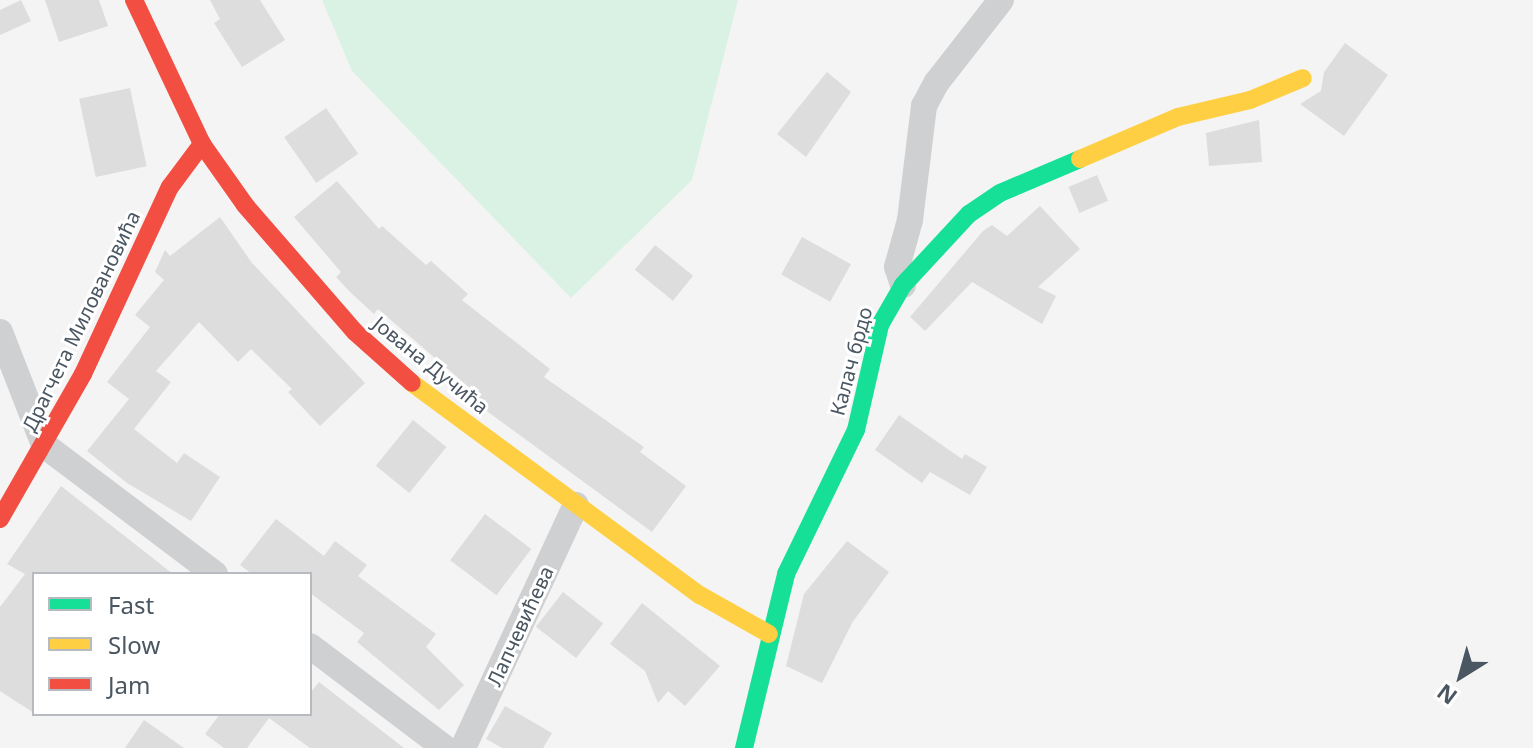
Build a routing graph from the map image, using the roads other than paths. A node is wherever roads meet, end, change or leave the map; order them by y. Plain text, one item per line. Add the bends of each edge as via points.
1 (134, 0) edge
2 (1001, 0) edge
3 (1303, 78) dead end
4 (202, 144) junction
5 (903, 285) junction
6 (0, 332) edge
7 (44, 445) junction
8 (576, 505) junction
9 (0, 519) edge
10 (212, 572) edge
11 (769, 634) junction
12 (312, 648) edge
13 (445, 748) edge
14 (463, 748) edge
15 (744, 748) edge

1 - 4 street, Јована Дучића
2 - 5 street via 924,106 910,220 897,267
3 - 5 street, Калач брдо via 1250,100 1178,117 1010,188 969,214
4 - 7 street, Драгчета Миловановића via 170,187 126,288
4 - 8 street, Јована Дучића via 245,205 355,332 408,380
5 - 11 street, Калач брдо via 880,325 856,430 786,574
6 - 7 street
7 - 9 street, Драгчета Миловановића
7 - 10 street
8 - 11 street, Јована Дучића via 700,595
8 - 14 street, Лапчевићева
11 - 15 street, Калач брдо
12 - 13 street

